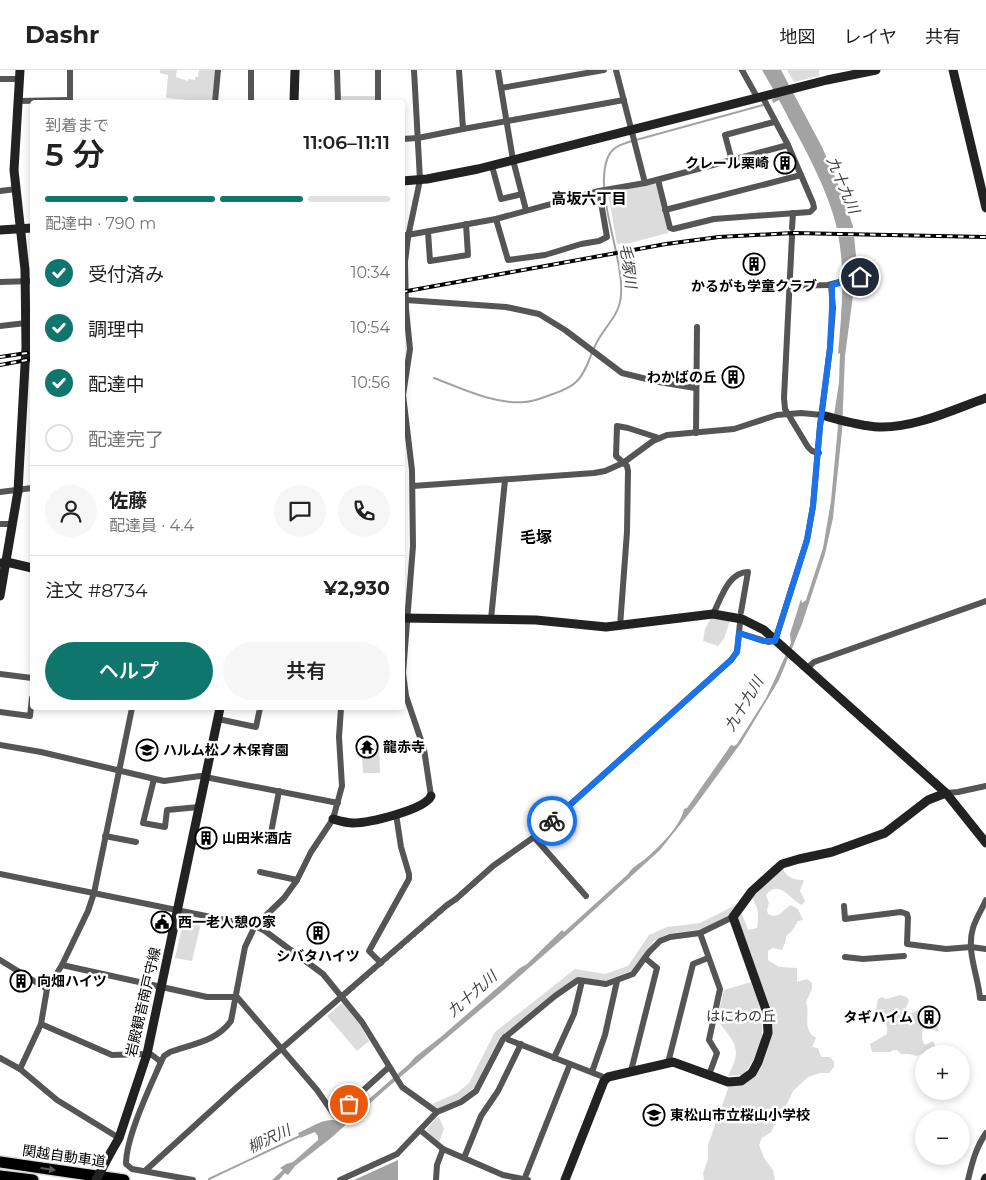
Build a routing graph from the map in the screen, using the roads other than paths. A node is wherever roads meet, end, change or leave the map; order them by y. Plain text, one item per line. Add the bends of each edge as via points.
1 (70, 70) edge
2 (218, 70) edge
3 (251, 70) edge
4 (295, 70) edge
5 (337, 70) edge
6 (378, 70) edge
7 (414, 70) edge
8 (459, 70) edge
9 (498, 70) edge
10 (604, 70) edge
11 (616, 70) edge
12 (742, 70) edge
13 (876, 70) edge
14 (953, 70) edge
15 (20, 75) edge
16 (0, 79) edge
17 (501, 88) junction
18 (762, 96) junction
19 (70, 100) edge
20 (215, 100) edge
21 (250, 100) edge
22 (294, 100) edge
23 (338, 100) edge
24 (378, 100) edge
25 (624, 100) junction
26 (18, 101) junction
27 (30, 101) edge
28 (506, 122) junction
29 (774, 122) junction
30 (463, 129) junction
31 (631, 130) junction
32 (418, 138) junction
33 (405, 139) edge
34 (788, 145) junction
35 (513, 160) junction
36 (732, 161) junction
37 (492, 166) junction
38 (801, 175) junction
39 (420, 180) junction
40 (658, 180) junction
41 (405, 181) edge
42 (645, 183) junction
43 (16, 189) junction
44 (0, 191) edge
45 (599, 191) junction
46 (522, 194) junction
47 (986, 208) edge
48 (526, 210) junction
49 (665, 210) junction
50 (792, 213) junction
51 (496, 219) junction
52 (466, 224) junction
53 (30, 228) edge
54 (792, 228) dead end
55 (20, 229) junction
56 (0, 230) edge
57 (428, 232) junction
58 (792, 236) dead end
59 (405, 237) edge
60 (861, 277) dead end
61 (29, 281) edge
62 (0, 282) edge
63 (750, 283) dead end
64 (833, 284) junction
65 (789, 286) junction
66 (406, 300) junction
67 (29, 310) edge
68 (405, 319) edge
69 (26, 323) junction
70 (0, 326) edge
71 (697, 327) dead end
72 (405, 372) edge
73 (695, 388) junction
74 (986, 398) edge
75 (788, 414) junction
76 (823, 416) junction
77 (405, 418) edge
78 (696, 433) junction
79 (659, 438) junction
80 (819, 453) junction
81 (623, 463) junction
82 (505, 480) junction
83 (412, 486) junction
84 (30, 488) edge
85 (18, 491) junction
86 (0, 492) edge
87 (0, 524) edge
88 (12, 524) junction
89 (3, 563) edge
90 (30, 568) edge
91 (0, 596) edge
92 (986, 601) edge
93 (405, 610) edge
94 (741, 612) dead end
95 (713, 614) junction
96 (405, 618) edge
97 (490, 619) junction
98 (740, 624) dead end
99 (620, 626) junction
100 (739, 633) junction
101 (776, 642) junction
102 (806, 669) junction
103 (0, 674) edge
104 (30, 678) edge
105 (405, 687) edge
106 (31, 710) edge
107 (132, 710) edge
108 (220, 710) edge
109 (260, 710) edge
110 (341, 710) edge
111 (0, 712) edge
112 (218, 719) junction
113 (0, 745) edge
114 (119, 770) junction
115 (206, 777) junction
116 (154, 779) junction
117 (986, 786) edge
118 (280, 791) junction
119 (946, 793) junction
120 (431, 796) joint
121 (338, 803) junction
122 (199, 807) junction
123 (396, 814) junction
124 (334, 819) junction
125 (106, 836) junction
126 (534, 837) junction
127 (270, 838) dead end
128 (136, 842) dead end
129 (986, 843) edge
130 (260, 872) dead end
131 (0, 874) edge
132 (297, 880) junction
133 (94, 893) junction
134 (586, 896) dead end
135 (986, 900) edge
136 (844, 906) dead end
137 (177, 910) junction
138 (733, 918) junction
139 (255, 926) junction
140 (700, 933) junction
141 (971, 947) junction
142 (986, 949) edge
143 (904, 956) dead end
144 (645, 958) junction
145 (708, 958) junction
146 (845, 958) dead end
147 (0, 960) edge
148 (381, 963) junction
149 (62, 965) junction
150 (618, 980) junction
151 (582, 981) junction
152 (162, 986) junction
153 (47, 989) junction
154 (234, 996) junction
155 (342, 997) junction
156 (986, 998) edge
157 (41, 1024) junction
158 (504, 1037) junction
159 (521, 1044) junction
160 (282, 1049) junction
161 (147, 1054) junction
162 (0, 1058) edge
163 (554, 1058) junction
164 (161, 1062) junction
165 (668, 1063) junction
166 (570, 1064) junction
167 (390, 1068) junction
168 (20, 1069) junction
169 (631, 1071) junction
170 (592, 1072) junction
171 (709, 1075) junction
172 (606, 1078) junction
173 (437, 1112) junction
174 (420, 1130) junction
175 (986, 1133) edge
176 (119, 1138) junction
177 (443, 1149) junction
178 (464, 1158) junction
179 (0, 1162) edge
180 (146, 1170) junction
181 (0, 1176) edge
182 (33, 1180) edge
183 (96, 1180) edge
184 (124, 1180) edge
185 (193, 1180) edge
186 (340, 1180) edge
187 (436, 1180) edge
188 (525, 1180) edge
189 (565, 1180) edge
190 (968, 1180) edge

1 - 19 street
2 - 20 street
3 - 21 street
4 - 22 street
5 - 23 street
6 - 24 street
7 - 32 street
8 - 30 street
9 - 17 street
10 - 17 street
11 - 25 street
12 - 18 street
13 - 18 street
14 - 47 street
15 - 16 street
15 - 26 street
17 - 28 street
18 - 29 street
18 - 31 street
25 - 28 street
25 - 31 street
26 - 27 street
26 - 43 street via 14,154
28 - 30 street
28 - 35 street
29 - 34 street
29 - 36 street via 725,135
30 - 32 street
31 - 35 street
31 - 42 street
32 - 33 street
32 - 39 street
34 - 36 street
34 - 38 street
35 - 37 street
35 - 46 street
36 - 40 street
37 - 39 street
37 - 46 street via 501,198
38 - 49 street
38 - 50 street via 814,208 810,212
39 - 41 street
39 - 59 street
40 - 42 street
40 - 49 street
42 - 45 street
43 - 44 street
43 - 55 street
45 - 48 street
45 - 51 street via 607,237 599,241 546,255 508,260
46 - 48 street
48 - 51 street
49 - 50 street via 673,230 714,219
50 - 54 street
51 - 52 street
52 - 57 street
52 - 57 street via 468,255 430,261
53 - 55 street
55 - 56 street
55 - 61 street
57 - 59 street
58 - 65 street
59 - 66 street
60 - 64 street
61 - 62 street
61 - 67 street
63 - 65 street
64 - 65 street
64 - 76 street
65 - 75 street via 784,398
66 - 68 street
66 - 73 street via 533,312 565,330 622,373
67 - 69 street
68 - 72 street via 410,349
69 - 70 street
69 - 85 street
71 - 73 street
73 - 78 street
74 - 76 street via 906,425 879,427
75 - 76 street
75 - 78 street via 734,429
75 - 80 street via 808,447
76 - 80 street
77 - 83 street
78 - 79 street
79 - 81 street
79 - 81 street via 616,426 614,452
80 - 101 street via 807,540
81 - 82 street via 594,473
81 - 99 street via 628,471 628,499
82 - 83 street
82 - 97 street
83 - 93 street via 413,546
84 - 85 street
85 - 86 street
85 - 88 street
87 - 88 street
88 - 89 street
89 - 90 street
89 - 91 street
92 - 102 street via 814,662
94 - 95 street via 748,572 739,573 729,584
95 - 99 street
95 - 101 street via 742,619 764,630
96 - 97 street
97 - 99 street
98 - 100 street
100 - 101 street
100 - 126 street via 737,652 731,660
101 - 102 street
102 - 119 street
103 - 104 street
105 - 120 street via 424,749
106 - 111 street via 30,716
107 - 114 street
108 - 112 street, 岩殿観音南戸守線
109 - 112 street via 256,727
110 - 121 street via 342,786
112 - 115 street, 岩殿観音南戸守線
113 - 114 street
114 - 116 street
114 - 125 street
115 - 116 street
115 - 118 street
115 - 122 street, 岩殿観音南戸守線
116 - 122 street via 143,823 164,827 167,810
117 - 119 street
118 - 121 street
118 - 127 street
119 - 129 street
119 - 138 street via 928,800 885,833 832,852 782,864 752,891
120 - 123 street via 425,804
121 - 124 street
122 - 137 street, 岩殿観音南戸守線
123 - 124 street via 354,823
123 - 148 street via 399,840 410,874 370,951
124 - 132 street via 311,852
125 - 128 street
125 - 133 street
126 - 134 street
126 - 148 street via 493,866
130 - 132 street
131 - 133 street
132 - 139 street via 284,898
133 - 137 street
133 - 149 street
135 - 141 street via 973,928
136 - 141 street via 845,919 907,914 906,944 946,949
137 - 139 street
137 - 152 street, 岩殿観音南戸守線
138 - 140 street
138 - 171 street via 767,1013 768,1033 758,1062 747,1078 728,1082
139 - 154 street via 245,947
139 - 155 street via 323,974
140 - 144 street via 660,941
140 - 145 street
141 - 142 street
141 - 156 street via 980,998
143 - 146 street
144 - 150 street via 634,974
144 - 169 street via 657,968
145 - 165 street via 693,964
145 - 171 street via 720,989 709,1040 718,1053
147 - 153 street
148 - 155 street
149 - 152 street
149 - 153 street
150 - 151 street via 606,984
150 - 170 street
151 - 158 street via 578,980 555,996
151 - 163 street via 574,1014
152 - 154 street via 207,997
152 - 161 street, 岩殿観音南戸守線
153 - 157 street
154 - 160 street
154 - 164 street via 231,1021 226,1027 215,1036 170,1052
155 - 160 street
155 - 167 street via 362,1022
157 - 161 street via 112,1055
157 - 168 street
158 - 159 street
158 - 173 street via 476,1091 461,1102
159 - 163 street
159 - 178 street via 482,1116
160 - 167 street via 335,1116
160 - 180 street
161 - 164 street
161 - 176 street, 岩殿観音南戸守線
162 - 168 street
163 - 166 street
164 - 180 street via 126,1155 126,1164
165 - 169 street
165 - 171 street
166 - 170 street
166 - 188 street
167 - 173 street via 409,1094
168 - 176 street via 57,1100
169 - 172 street
170 - 172 street
172 - 189 street
173 - 174 street
174 - 177 street
174 - 186 street via 397,1154
175 - 190 street via 975,1154
176 - 183 street, 岩殿観音南戸守線, bridge
177 - 178 street
177 - 187 street
178 - 188 street via 503,1175
179 -> 184 highway, 関越自動車道
180 - 185 street
181 - 182 highway, 関越自動車道

